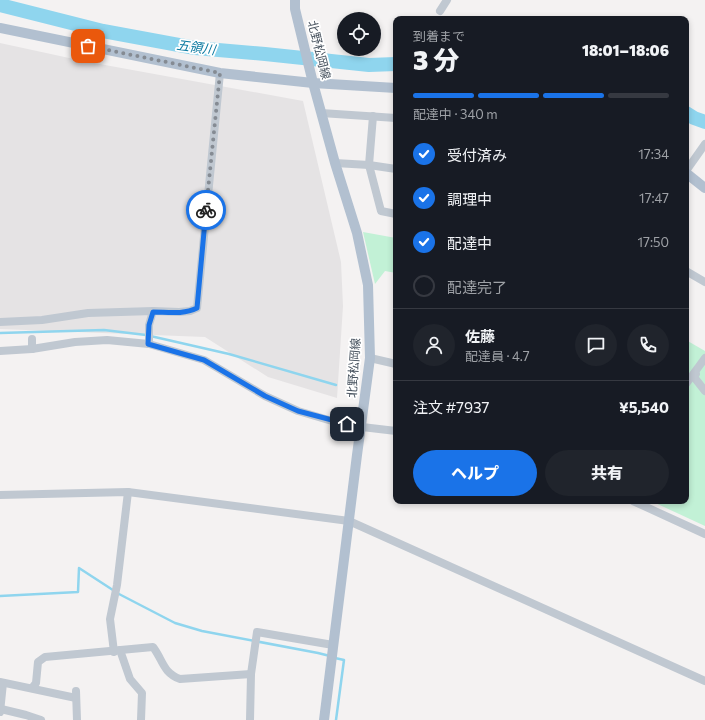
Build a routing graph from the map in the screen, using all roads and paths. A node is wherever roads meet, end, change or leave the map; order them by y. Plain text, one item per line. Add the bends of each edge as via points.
1 (447, 0) edge
2 (295, 4) edge
3 (440, 11) dead end
4 (0, 28) edge
5 (220, 73) junction
6 (313, 83) junction
7 (393, 88) edge
8 (322, 114) junction
9 (373, 116) junction
10 (393, 118) edge
11 (705, 144) edge
12 (335, 163) junction
13 (369, 165) junction
14 (689, 168) edge
15 (393, 169) edge
16 (689, 175) edge
17 (705, 188) edge
18 (393, 213) edge
19 (689, 273) edge
20 (705, 282) edge
21 (153, 312) junction
22 (0, 322) edge
23 (32, 339) dead end
24 (148, 344) junction
25 (32, 349) junction
26 (0, 351) edge
27 (370, 358) junction
28 (705, 358) edge
29 (393, 363) edge
30 (700, 369) edge
31 (689, 381) edge
32 (705, 390) edge
33 (362, 427) junction
34 (393, 431) edge
35 (128, 492) junction
36 (0, 495) edge
37 (640, 504) edge
38 (349, 521) junction
39 (705, 534) edge
40 (333, 645) junction
41 (117, 651) junction
42 (251, 674) junction
43 (705, 681) edge
44 (1, 683) edge
45 (32, 688) junction
46 (0, 711) edge
47 (41, 720) edge
48 (77, 720) edge
49 (141, 720) edge
50 (250, 720) edge
51 (324, 720) edge

1 - 3 street
2 - 6 main road, 北野松岡線
4 - 5 main road
5 - 6 main road
5 - 21 street via 197,308 190,312
6 - 7 main road
6 - 8 main road, 北野松岡線
8 - 9 street
8 - 12 main road, 北野松岡線
9 - 10 street
9 - 13 street
11 - 14 street
12 - 13 street
12 - 27 main road, 北野松岡線 via 357,232 368,285
13 - 15 street
13 - 18 street via 381,211
16 - 17 main road
19 - 20 street
21 - 22 street via 88,313 42,320
21 - 24 street
23 - 25 street
24 - 25 street via 107,340
24 - 33 street via 204,360 265,396 298,411
25 - 26 street
27 - 29 street
27 - 33 main road, 北野松岡線
28 - 30 street
30 - 31 street
30 - 32 street via 694,377
33 - 34 street
33 - 38 main road, 北野松岡線
35 - 36 street
35 - 38 street
35 - 41 street via 117,585 110,619
37 - 39 street
38 - 40 main road, 北野松岡線
38 - 43 street
40 - 42 street via 257,632
40 - 51 main road, 北野松岡線
41 - 42 street via 153,647 166,670 180,679
41 - 45 street via 45,657 38,662 36,683
41 - 49 street via 130,679 142,693
42 - 50 street
44 - 45 street
44 - 46 street
45 - 48 street via 76,694
46 - 47 street

